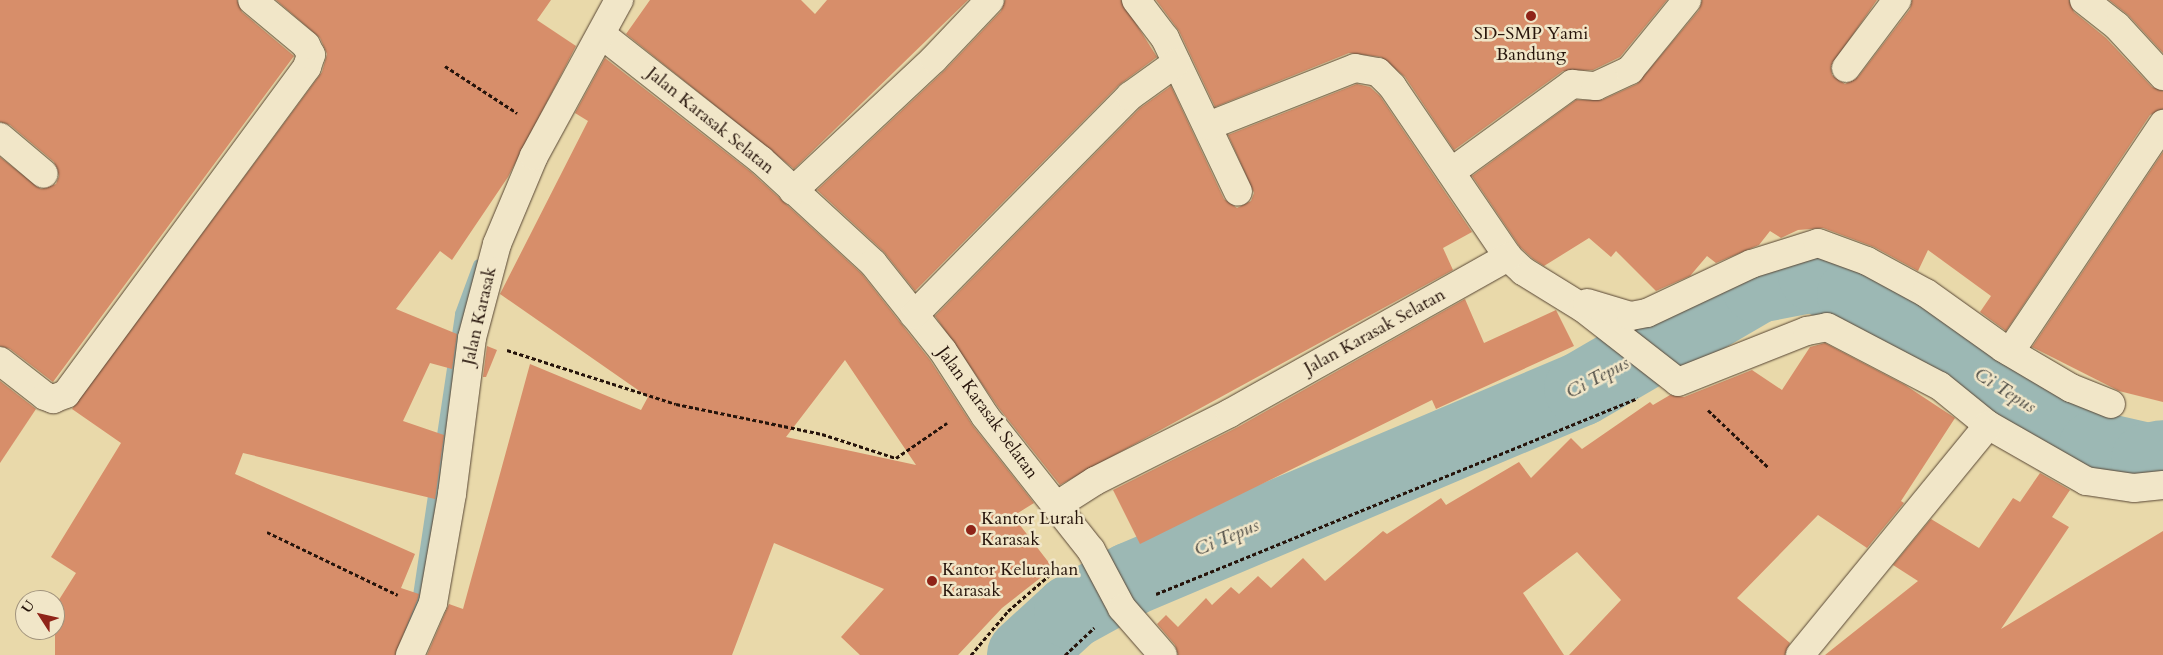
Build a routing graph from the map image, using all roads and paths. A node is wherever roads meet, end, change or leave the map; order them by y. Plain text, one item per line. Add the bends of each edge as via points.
1 (252, 0) edge
2 (619, 0) edge
3 (990, 0) edge
4 (1136, 0) edge
5 (1687, 0) edge
6 (1897, 0) edge
7 (2084, 0) edge
8 (602, 35) junction
9 (1176, 63) junction
10 (445, 66) dead end
11 (1846, 68) dead end
12 (2163, 76) edge
13 (2163, 124) edge
14 (1208, 126) junction
15 (547, 133) junction
16 (0, 137) edge
17 (1451, 172) junction
18 (44, 174) dead end
19 (793, 190) junction
20 (1238, 192) dead end
21 (1508, 257) junction
22 (1582, 308) junction
23 (914, 315) junction
24 (472, 338) junction
25 (2010, 352) junction
26 (0, 360) edge
27 (1673, 378) junction
28 (975, 402) junction
29 (2111, 404) dead end
30 (1988, 425) junction
31 (1769, 468) dead end
32 (2163, 485) edge
33 (1056, 506) junction
34 (267, 532) dead end
35 (1089, 547) junction
36 (1119, 602) junction
37 (430, 609) junction
38 (410, 655) edge
39 (971, 655) edge
40 (1065, 655) edge
41 (1163, 655) edge
42 (1800, 655) edge

1 - 26 street via 306,45 311,55 307,67 66,394 53,399 45,396
2 - 8 street, Jalan Karasak
3 - 19 street via 934,59
4 - 9 street via 1165,38
5 - 17 street via 1630,70 1596,86 1572,84
6 - 11 street
7 - 12 street via 2117,26
8 - 15 street, Jalan Karasak
8 - 19 street, Jalan Karasak Selatan via 761,160
9 - 14 street
9 - 23 street via 1130,96
10 - 15 path
13 - 25 street
14 - 17 street via 1355,68 1378,72 1392,86
14 - 20 street
15 - 24 street, Jalan Karasak via 497,244
16 - 18 street
17 - 21 street
19 - 23 street, Jalan Karasak Selatan via 873,263
21 - 22 street
21 - 33 street, Jalan Karasak Selatan via 1247,404 1095,481
22 - 25 street via 1588,303 1631,316 1647,313 1752,264 1818,243 1867,261 1926,293
22 - 27 street
23 - 28 street, Jalan Karasak Selatan
24 - 28 path via 632,392 738,418 822,434 896,458
24 - 37 street, Jalan Karasak via 452,494
25 - 29 street via 2071,388
27 - 30 street via 1827,327 1940,386
27 - 31 path
27 - 36 path
28 - 33 street, Jalan Karasak Selatan
30 - 32 street via 2086,481 2134,488
30 - 42 street
33 - 35 street
34 - 37 path
35 - 36 street
35 - 39 path via 1008,611
36 - 40 path
36 - 41 street
37 - 38 street, Jalan Karasak

